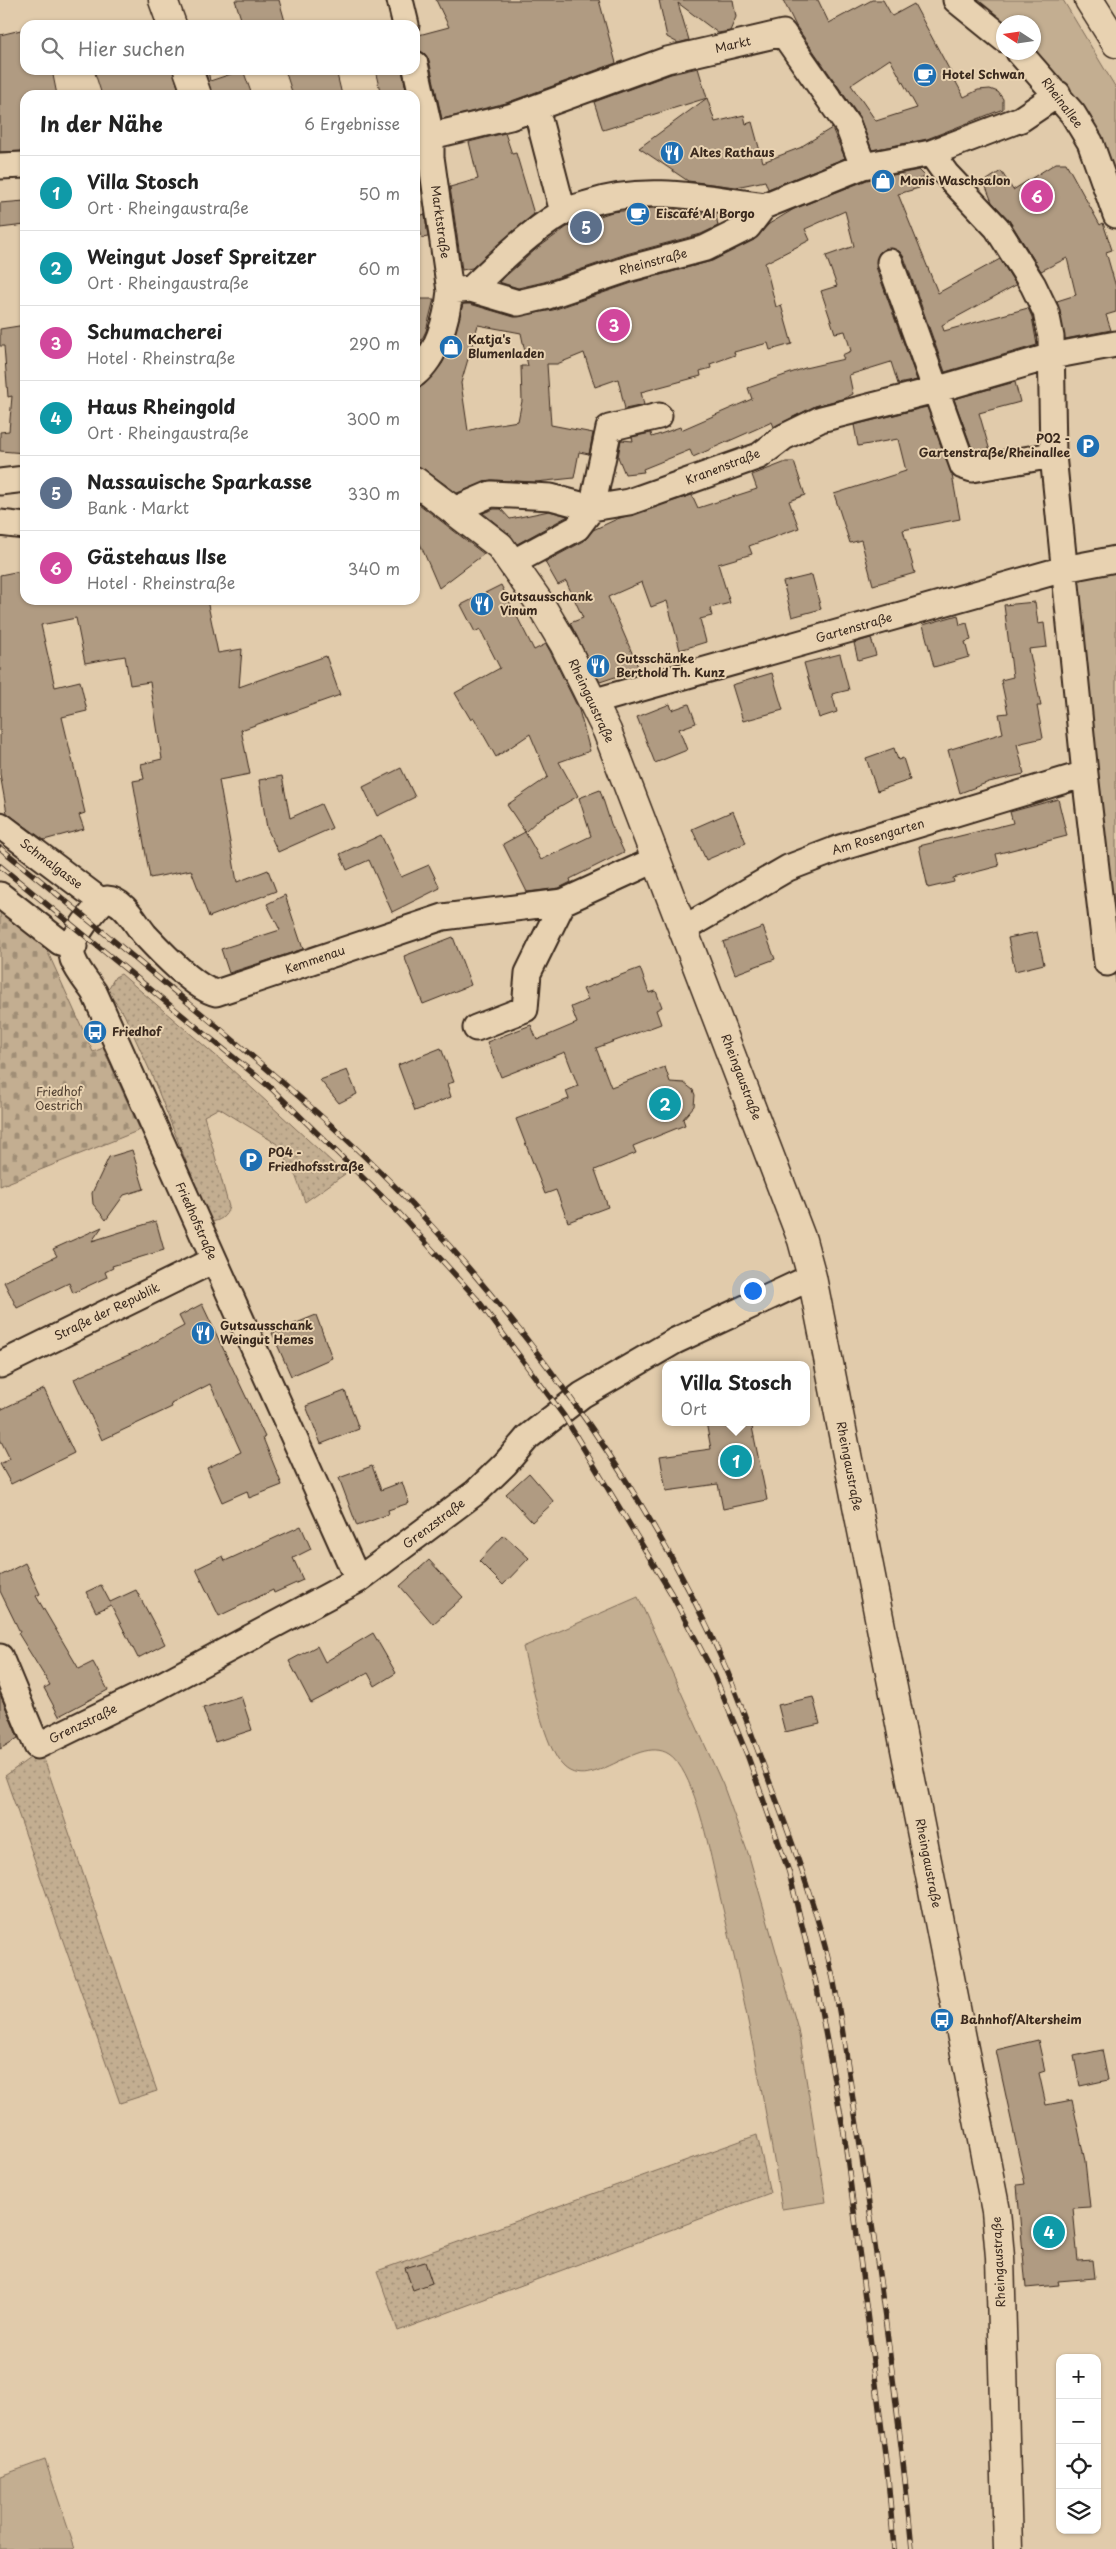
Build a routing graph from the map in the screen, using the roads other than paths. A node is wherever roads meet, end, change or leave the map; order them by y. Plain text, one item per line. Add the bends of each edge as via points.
1 (163, 0) edge
2 (400, 0) edge
3 (956, 0) edge
4 (1089, 0) edge
5 (170, 20) edge
6 (405, 20) edge
7 (996, 32) edge
8 (1116, 43) edge
9 (1026, 60) edge
10 (190, 75) edge
11 (416, 75) edge
12 (195, 90) edge
13 (418, 90) edge
14 (1058, 94) junction
15 (420, 104) edge
16 (536, 108) junction
17 (426, 151) edge
18 (931, 153) junction
19 (20, 165) edge
20 (0, 166) edge
21 (863, 166) junction
22 (764, 206) junction
23 (563, 212) junction
24 (1116, 215) edge
25 (890, 262) dead end
26 (460, 290) junction
27 (1116, 344) edge
28 (1052, 356) junction
29 (420, 369) edge
30 (935, 390) junction
31 (659, 416) dead end
32 (1053, 456) junction
33 (20, 480) edge
34 (0, 482) edge
35 (420, 485) edge
36 (592, 508) junction
37 (454, 510) junction
38 (0, 523) edge
39 (20, 525) edge
40 (1116, 558) edge
41 (512, 563) junction
42 (1064, 569) junction
43 (592, 702) junction
44 (1085, 774) junction
45 (0, 825) edge
46 (656, 860) junction
47 (0, 895) edge
48 (102, 902) junction
49 (563, 902) junction
50 (683, 928) junction
51 (74, 946) junction
52 (1107, 963) dead end
53 (476, 1028) dead end
54 (214, 1260) junction
55 (812, 1277) junction
56 (0, 1365) edge
57 (358, 1580) junction
58 (0, 1657) edge
59 (1008, 2549) edge

1 - 5 main road
2 - 6 street
3 - 7 street
4 - 8 main road
9 - 14 street, Rheinallee
10 - 12 main road
11 - 13 street, Marktstraße
14 - 18 street via 1022,119
14 - 24 street, Rheinallee via 1090,142
15 - 17 street, Marktstraße
16 - 17 street, Markt
16 - 21 street, Markt via 667,60 783,33 848,126
16 - 23 street
17 - 26 street, Marktstraße
18 - 21 street
18 - 28 street via 946,174 997,228 1033,285 1046,312
19 - 20 street
21 - 22 street
22 - 23 street via 654,193 622,194
22 - 26 street, Rheinstraße via 748,228 706,248 615,273 548,296 518,303
23 - 26 street
25 - 30 street
26 - 29 street via 448,306 428,361
27 - 28 street, Kranenstraße
28 - 30 street, Kranenstraße
28 - 32 street
30 - 32 street via 963,466 972,468
30 - 36 street, Kranenstraße via 821,419 784,436 759,456 629,502
31 - 36 street via 609,428
32 - 42 street
33 - 34 street
35 - 37 main road, Rheingaustraße
36 - 37 street, Kranenstraße via 551,497 490,494
36 - 41 street via 577,528
37 - 41 main road, Rheingaustraße via 500,546
38 - 39 street
40 - 42 street, Gartenstraße
41 - 43 main road, Rheingaustraße via 564,644
42 - 43 street, Gartenstraße
42 - 44 street
43 - 46 main road, Rheingaustraße via 607,731
44 - 50 street, Am Rosengarten via 840,848 788,868
44 - 52 street
45 - 48 street, Schmalgasse
46 - 49 street, Kemmenau
46 - 50 main road, Rheingaustraße
47 - 51 street via 60,942
48 - 49 street, Kemmenau via 107,899 116,901 154,944 202,987 216,993 443,917
48 - 51 street via 80,930
49 - 53 street via 528,973 526,1008
50 - 55 main road, Rheingaustraße via 793,1212
51 - 54 street, Friedhofstraße via 73,959 94,992
54 - 56 street, Straße der Republik
54 - 57 street, Friedhofstraße
55 - 57 street, Grenzstraße via 675,1341 582,1396 528,1437 476,1492
55 - 59 main road, Rheingaustraße via 996,2211
57 - 58 street, Grenzstraße via 158,1687 37,1746

